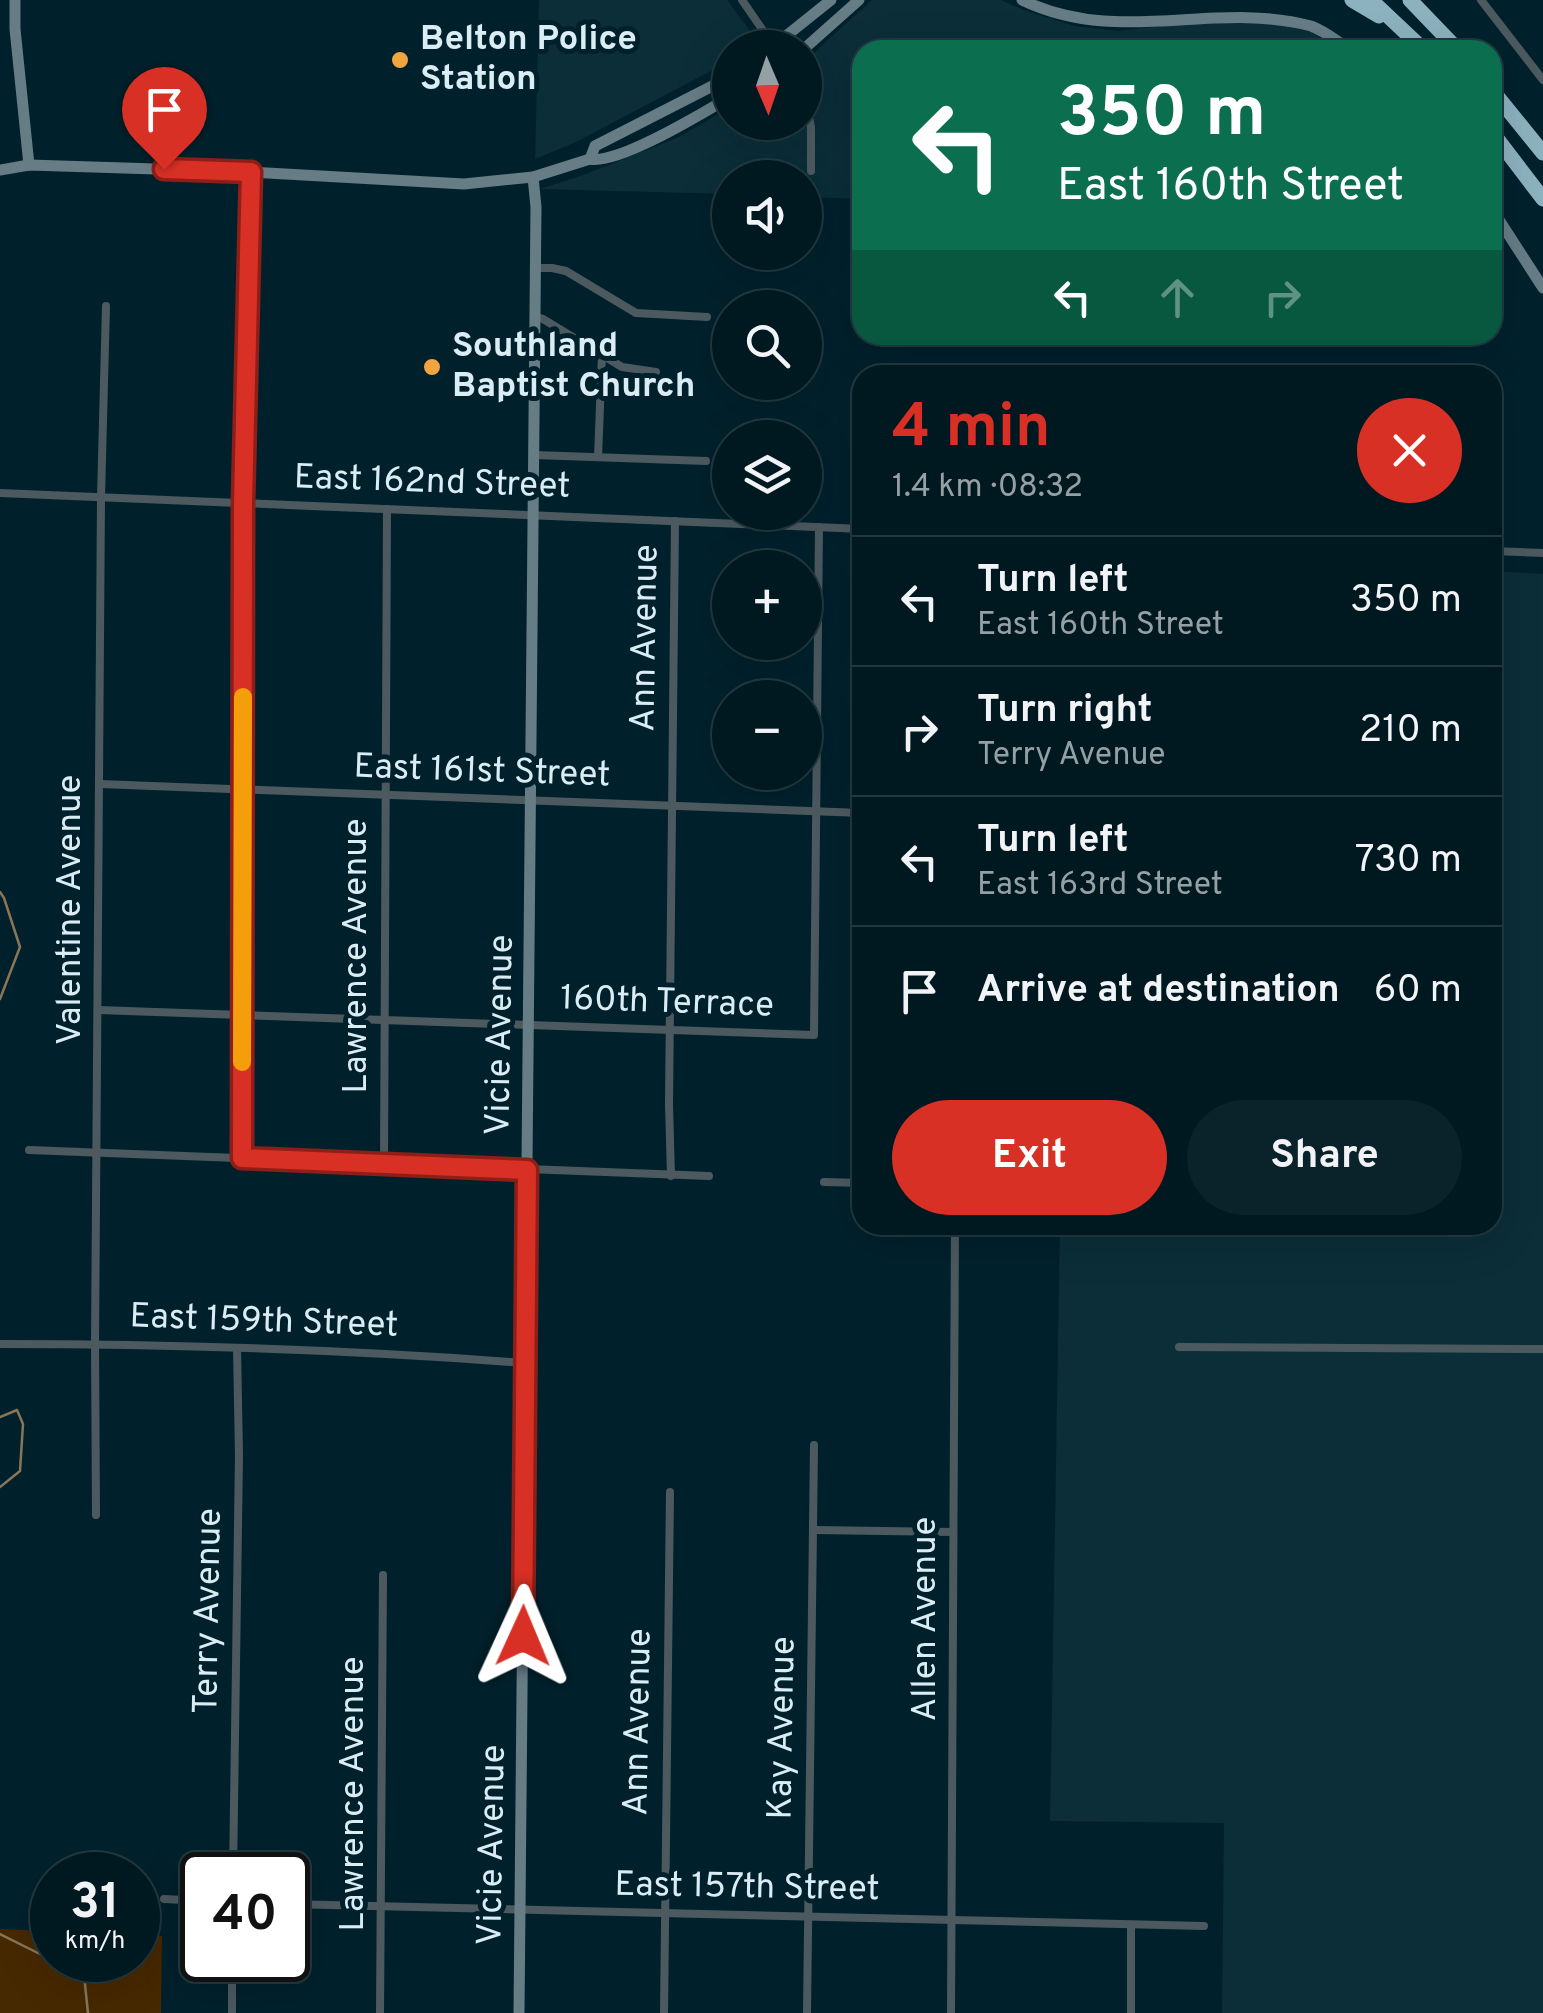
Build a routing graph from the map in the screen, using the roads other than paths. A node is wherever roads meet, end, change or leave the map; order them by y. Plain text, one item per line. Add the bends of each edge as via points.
1 (15, 0) edge
2 (742, 0) edge
3 (832, 0) edge
4 (859, 0) edge
5 (1022, 0) edge
6 (1352, 0) edge
7 (1372, 0) edge
8 (1410, 0) edge
9 (1423, 0) edge
10 (1481, 0) edge
11 (762, 30) edge
12 (794, 30) edge
13 (1406, 32) junction
14 (822, 33) edge
15 (1442, 33) junction
16 (1334, 40) edge
17 (1414, 40) edge
18 (1449, 40) edge
19 (1543, 80) edge
20 (712, 85) edge
21 (1502, 102) edge
22 (712, 107) edge
23 (1502, 145) edge
24 (1543, 153) edge
25 (590, 159) junction
26 (29, 165) junction
27 (3, 170) edge
28 (251, 172) junction
29 (533, 177) junction
30 (1543, 199) edge
31 (1502, 224) edge
32 (536, 268) junction
33 (1543, 288) edge
34 (106, 306) dead end
35 (706, 316) dead end
36 (535, 317) junction
37 (602, 355) junction
38 (656, 372) dead end
39 (534, 455) junction
40 (598, 457) junction
41 (706, 460) dead end
42 (0, 493) edge
43 (101, 497) junction
44 (243, 503) junction
45 (387, 509) junction
46 (533, 515) junction
47 (675, 521) junction
48 (712, 523) edge
49 (822, 527) edge
50 (852, 529) edge
51 (819, 530) edge
52 (1502, 551) edge
53 (1543, 553) edge
54 (100, 784) junction
55 (243, 790) junction
56 (386, 796) junction
57 (530, 801) junction
58 (672, 806) junction
59 (816, 812) junction
60 (852, 813) edge
61 (98, 1010) junction
62 (242, 1015) junction
63 (384, 1020) junction
64 (528, 1027) junction
65 (670, 1032) junction
66 (29, 1150) dead end
67 (97, 1152) junction
68 (242, 1158) junction
69 (384, 1164) junction
70 (527, 1170) junction
71 (672, 1176) junction
72 (709, 1176) dead end
73 (824, 1182) dead end
74 (852, 1183) edge
75 (956, 1235) edge
76 (1, 1344) edge
77 (95, 1344) junction
78 (1179, 1347) dead end
79 (237, 1348) junction
80 (1543, 1349) edge
81 (526, 1362) junction
82 (814, 1445) dead end
83 (670, 1492) dead end
84 (96, 1515) dead end
85 (813, 1530) junction
86 (954, 1532) junction
87 (383, 1575) dead end
88 (233, 1852) edge
89 (164, 1899) dead end
90 (180, 1899) edge
91 (310, 1905) edge
92 (381, 1907) junction
93 (520, 1910) junction
94 (664, 1914) junction
95 (808, 1918) junction
96 (952, 1921) junction
97 (1131, 1926) junction
98 (1204, 1926) dead end
99 (232, 1982) edge
100 (232, 2013) edge
101 (380, 2013) edge
102 (519, 2013) edge
103 (664, 2013) edge
104 (807, 2013) edge
105 (951, 2013) edge
106 (1131, 2013) edge

1 - 26 street
2 - 11 street
3 - 12 street
4 - 14 street
5 - 16 street via 1076,18 1117,21 1252,12 1314,27
6 - 13 highway
7 - 13 highway
8 - 15 highway
9 - 15 highway
10 - 19 street
13 - 17 highway
15 - 18 highway
20 - 25 street via 595,146
21 - 24 highway
22 - 25 street via 630,150
23 - 30 highway
25 - 29 street
26 - 27 street
26 - 28 street
28 - 29 street via 464,184
28 - 44 street
29 - 32 street, Vicie Avenue
31 - 33 street
32 - 35 street via 566,271 636,313
32 - 36 street, Vicie Avenue
34 - 43 street, Valentine Avenue
36 - 37 street
36 - 39 street, Vicie Avenue
37 - 38 street via 622,368
37 - 40 street
39 - 40 street
39 - 46 street, Vicie Avenue
40 - 41 street
42 - 43 street, East 162nd Street
43 - 44 street, East 162nd Street
43 - 54 street, Valentine Avenue
44 - 45 street, East 162nd Street
44 - 55 street
45 - 46 street, East 162nd Street
45 - 56 street, Lawrence Avenue
46 - 47 street, East 162nd Street
46 - 57 street, Vicie Avenue
47 - 48 street, East 162nd Street
47 - 58 street, Ann Avenue
49 - 50 street, East 162nd Street
51 - 59 street
52 - 53 street
54 - 55 street, East 161st Street
54 - 61 street, Valentine Avenue
55 - 56 street, East 161st Street
55 - 62 street
56 - 57 street, East 161st Street
56 - 63 street, Lawrence Avenue
57 - 58 street, East 161st Street
57 - 64 street, Vicie Avenue
58 - 59 street, East 161st Street
58 - 65 street, Ann Avenue
59 - 60 street, East 161st Street
59 - 65 street, 160th Terrace via 814,1035
61 - 62 street, 160th Terrace
61 - 67 street, Valentine Avenue
62 - 63 street, 160th Terrace
62 - 68 street
63 - 64 street, 160th Terrace
63 - 69 street, Lawrence Avenue
64 - 65 street, 160th Terrace
64 - 70 street, Vicie Avenue
65 - 71 street, Ann Avenue
66 - 67 street
67 - 68 street
67 - 77 street, Valentine Avenue
68 - 69 street
69 - 70 street
70 - 71 street
70 - 81 street, Vicie Avenue
71 - 72 street
73 - 74 street
75 - 86 street, Allen Avenue
76 - 77 street, East 159th Street
77 - 79 street, East 159th Street
77 - 84 street, Valentine Avenue
78 - 80 street
79 - 81 street, East 159th Street
79 - 88 street, Terry Avenue
81 - 93 street, Vicie Avenue
82 - 85 street, Kay Avenue
83 - 94 street, Ann Avenue
85 - 86 street
85 - 95 street, Kay Avenue
86 - 96 street, Allen Avenue
87 - 92 street, Lawrence Avenue
89 - 90 street
91 - 92 street, East 157th Street
92 - 93 street, East 157th Street
92 - 101 street, Lawrence Avenue
93 - 94 street, East 157th Street
93 - 102 street, Vicie Avenue
94 - 95 street, East 157th Street
94 - 103 street, Ann Avenue
95 - 96 street, East 157th Street
95 - 104 street, Kay Avenue
96 - 97 street, East 157th Street
96 - 105 street, Allen Avenue
97 - 98 street, East 157th Street
97 - 106 street
99 - 100 street

